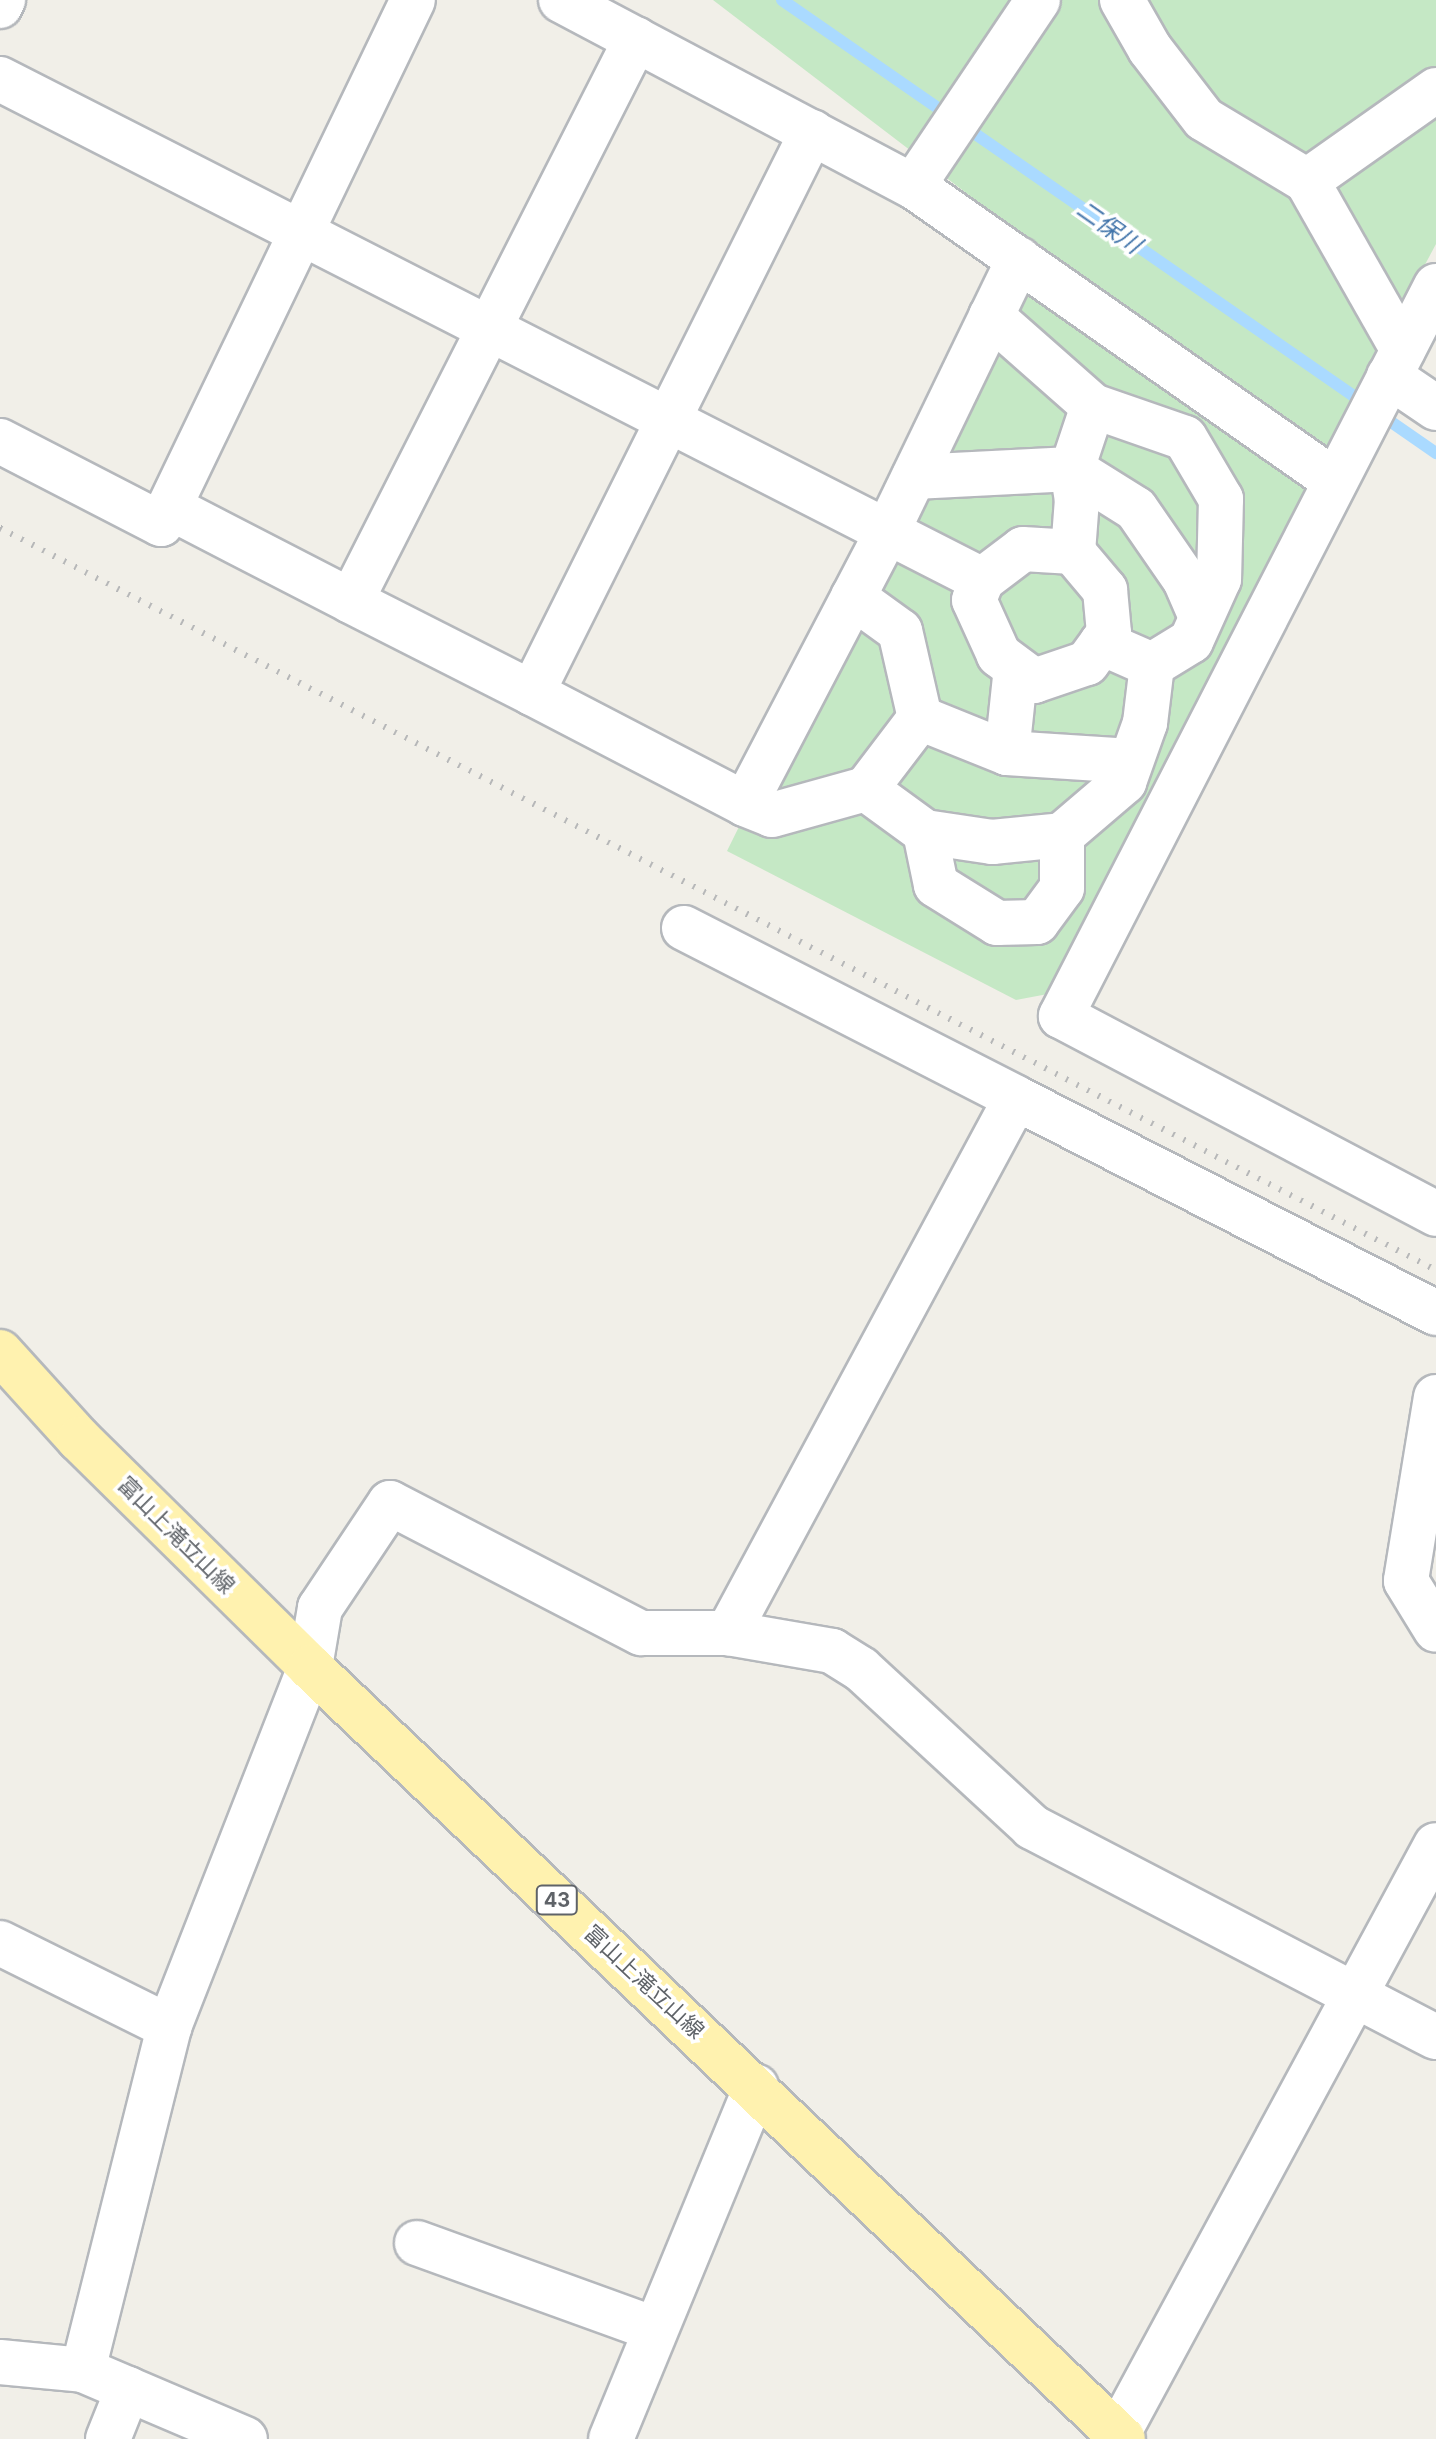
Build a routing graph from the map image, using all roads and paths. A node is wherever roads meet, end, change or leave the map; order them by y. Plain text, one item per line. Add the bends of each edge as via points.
1 (3, 0) edge
2 (413, 0) edge
3 (561, 0) edge
4 (1038, 0) edge
5 (1122, 0) edge
6 (0, 6) edge
7 (636, 39) junction
8 (0, 79) edge
9 (1436, 90) edge
10 (812, 132) junction
11 (1307, 181) junction
12 (913, 186) junction
13 (301, 233) junction
14 (1019, 259) junction
15 (1436, 286) edge
16 (991, 316) junction
17 (491, 330) junction
18 (1396, 363) junction
19 (1093, 406) junction
20 (1436, 408) edge
21 (665, 418) junction
22 (0, 441) edge
23 (1072, 469) junction
24 (914, 477) junction
25 (1335, 481) junction
26 (169, 507) junction
27 (887, 532) junction
28 (1073, 552) junction
29 (982, 580) junction
30 (853, 597) junction
31 (351, 601) junction
32 (1201, 617) junction
33 (1102, 643) junction
34 (1152, 665) junction
35 (1016, 668) junction
36 (532, 693) junction
37 (920, 718) junction
38 (1007, 753) junction
39 (1131, 761) junction
40 (866, 789) junction
41 (745, 804) junction
42 (925, 832) junction
43 (1062, 835) junction
44 (684, 928) dead end
45 (1016, 1098) junction
46 (1436, 1214) edge
47 (1436, 1313) edge
48 (0, 1352) edge
49 (1436, 1397) edge
50 (1436, 1630) edge
51 (728, 1633) junction
52 (310, 1667) junction
53 (1436, 1845) edge
54 (0, 1943) edge
55 (1356, 1991) junction
56 (169, 2027) junction
57 (1436, 2037) edge
58 (756, 2087) junction
59 (417, 2243) dead end
60 (655, 2329) junction
61 (0, 2362) edge
62 (83, 2370) junction
63 (128, 2389) junction
64 (1119, 2437) edge
65 (108, 2439) edge
66 (245, 2439) edge
67 (611, 2439) edge

1 - 6 street
2 - 13 street
3 - 7 street
4 - 12 street
5 - 11 street via 1150,49 1204,119
7 - 10 street
7 - 17 street
8 - 13 street
9 - 11 street
10 - 12 street
10 - 21 street
11 - 18 street
12 - 14 street
13 - 17 street
13 - 26 street
14 - 16 street
14 - 25 street
15 - 18 street
16 - 19 street
16 - 24 street
17 - 21 street
17 - 31 street
18 - 20 street
18 - 25 street
19 - 23 street
19 - 32 street via 1185,438 1221,499 1219,579
21 - 27 street
21 - 36 street
22 - 26 street via 161,524
23 - 24 street
23 - 28 street via 1077,499
23 - 32 street via 1136,509 1185,580
24 - 27 street
25 - 46 street via 1061,1016
26 - 31 street
27 - 29 street
27 - 30 street
28 - 29 street via 1023,549
28 - 33 street via 1105,590 1109,633
29 - 35 street via 974,600 999,655
30 - 37 street via 900,631
30 - 41 street
31 - 36 street
32 - 34 street via 1191,641
33 - 34 street
33 - 35 street via 1087,663 1034,681
34 - 39 street via 1145,723
35 - 38 street
36 - 41 street
37 - 38 street
37 - 40 street
38 - 39 street
39 - 43 street via 1124,782
40 - 41 street via 772,815
40 - 42 street
42 - 43 street via 992,842
42 - 43 street via 936,885 997,923 1037,922 1054,900 1062,888
44 - 45 street
45 - 47 street
45 - 51 street
48 - 52 main road, 富山上滝立山線 / 43 via 79,1439
49 - 50 street via 1406,1581
51 - 52 street via 641,1633 390,1503 320,1608
51 - 55 street via 832,1651 861,1669 1032,1827
52 - 56 street
52 - 58 main road, 富山上滝立山線 / 43
53 - 55 street
54 - 56 street
55 - 57 street
55 - 64 street
56 - 62 street
58 - 60 street
58 - 64 main road, 富山上滝立山線 / 43
59 - 60 street
60 - 67 street
61 - 62 street
62 - 63 street
63 - 65 street
63 - 66 street

